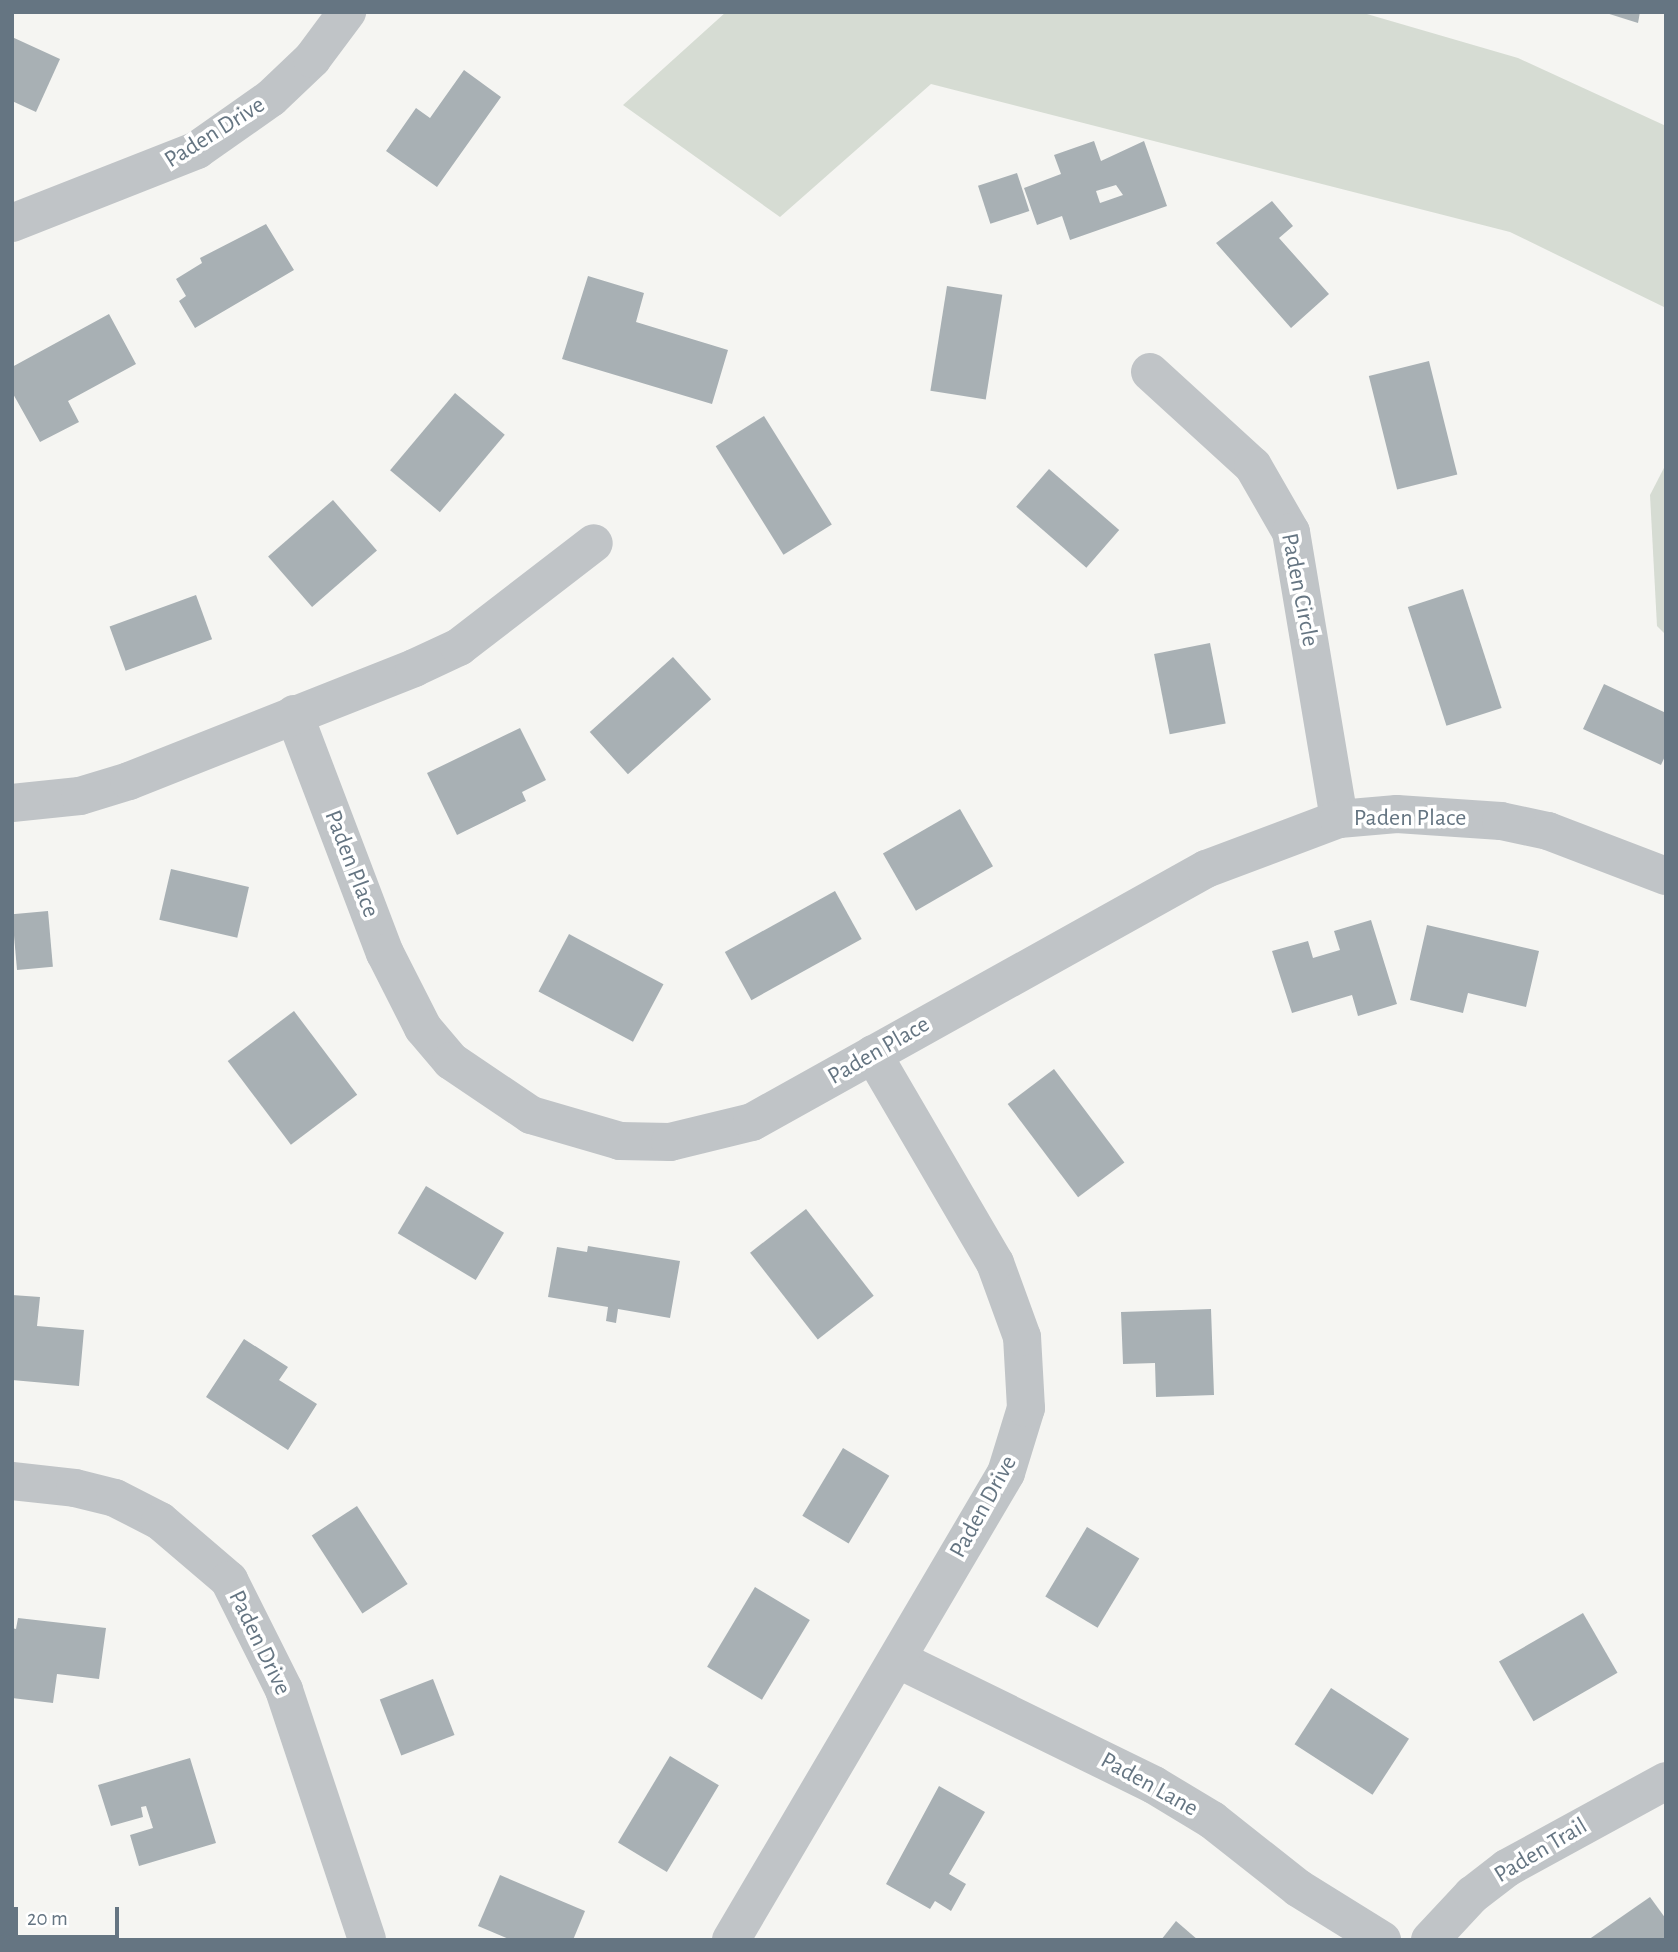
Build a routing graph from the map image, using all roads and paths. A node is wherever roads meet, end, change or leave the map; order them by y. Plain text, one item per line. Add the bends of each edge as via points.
1 (347, 12) edge
2 (12, 223) edge
3 (1150, 372) dead end
4 (594, 543) dead end
5 (294, 714) junction
6 (12, 803) edge
7 (1339, 819) junction
8 (1666, 876) edge
9 (873, 1054) junction
10 (12, 1481) edge
11 (897, 1658) junction
12 (1666, 1781) edge
13 (366, 1940) edge
14 (731, 1940) edge
15 (1382, 1940) edge
16 (1430, 1940) edge

1 - 2 street, Paden Drive via 312,58 271,98 197,150 159,169
3 - 7 street, Paden Circle via 1253,466 1291,532
4 - 5 street via 458,647
5 - 6 street via 92,792 46,802
5 - 9 street, Paden Place via 404,996 451,1061 498,1096 571,1130 620,1141 670,1142 752,1122
7 - 8 street, Paden Place via 1397,814 1501,821 1548,831
7 - 9 street, Paden Place via 1206,869
9 - 11 street, Paden Drive via 995,1263 1022,1337 1027,1373 1026,1408 1006,1473
10 - 13 street, Paden Drive via 115,1498 160,1521 229,1580 284,1690
11 - 14 street, Paden Drive
11 - 15 street, Paden Lane via 1154,1784 1231,1834 1298,1888
12 - 16 street, Paden Trail via 1507,1868 1472,1895

